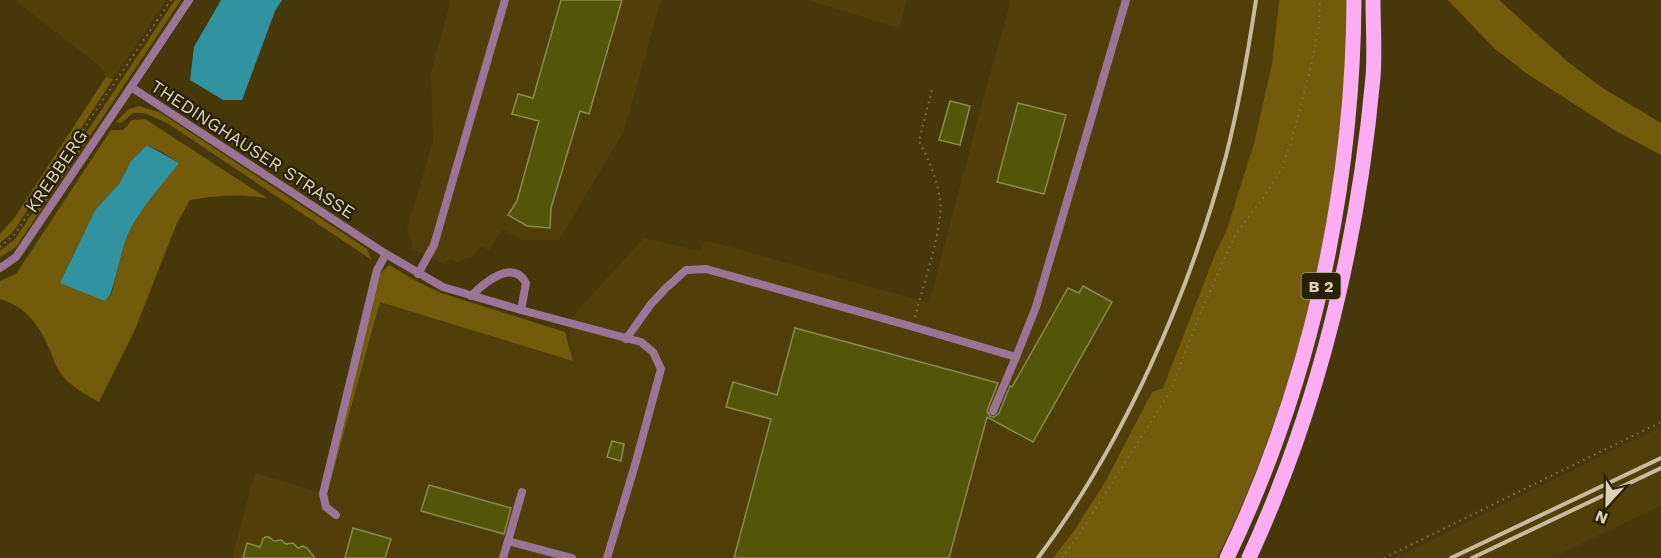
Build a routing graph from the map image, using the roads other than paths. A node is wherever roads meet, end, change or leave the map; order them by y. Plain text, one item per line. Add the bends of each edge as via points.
1 (189, 0) edge
2 (505, 0) edge
3 (1126, 0) edge
4 (1354, 0) edge
5 (1373, 0) edge
6 (131, 87) junction
7 (386, 254) junction
8 (0, 268) edge
9 (418, 274) junction
10 (471, 296) junction
11 (521, 310) junction
12 (626, 339) junction
13 (1016, 357) junction
14 (993, 411) dead end
15 (522, 492) dead end
16 (336, 515) dead end
17 (508, 541) junction
18 (566, 557) edge
19 (503, 558) edge
20 (607, 558) edge
21 (1227, 558) edge
22 (1249, 558) edge

1 - 6 lane, THEDINGHAUSER STRASSE
2 - 9 lane via 434,245
3 - 13 lane via 1036,307
4 - 21 main road, B 2 via 1345,146 1316,309 1271,454
5 - 22 main road, B 2 via 1372,86 1342,279 1312,395 1289,463
6 - 7 lane, THEDINGHAUSER STRASSE
6 - 8 lane, KREBBERG via 16,257
7 - 9 lane, THEDINGHAUSER STRASSE
7 - 16 lane via 377,270 323,494 326,507
9 - 10 lane, THEDINGHAUSER STRASSE
10 - 11 lane, THEDINGHAUSER STRASSE
10 - 11 lane via 492,277 514,272 526,283
11 - 12 lane, THEDINGHAUSER STRASSE
12 - 13 lane via 651,304 686,270 706,269
12 - 20 lane, THEDINGHAUSER STRASSE via 641,342 653,352 661,369
13 - 14 lane
15 - 17 lane
17 - 18 lane
17 - 19 lane

